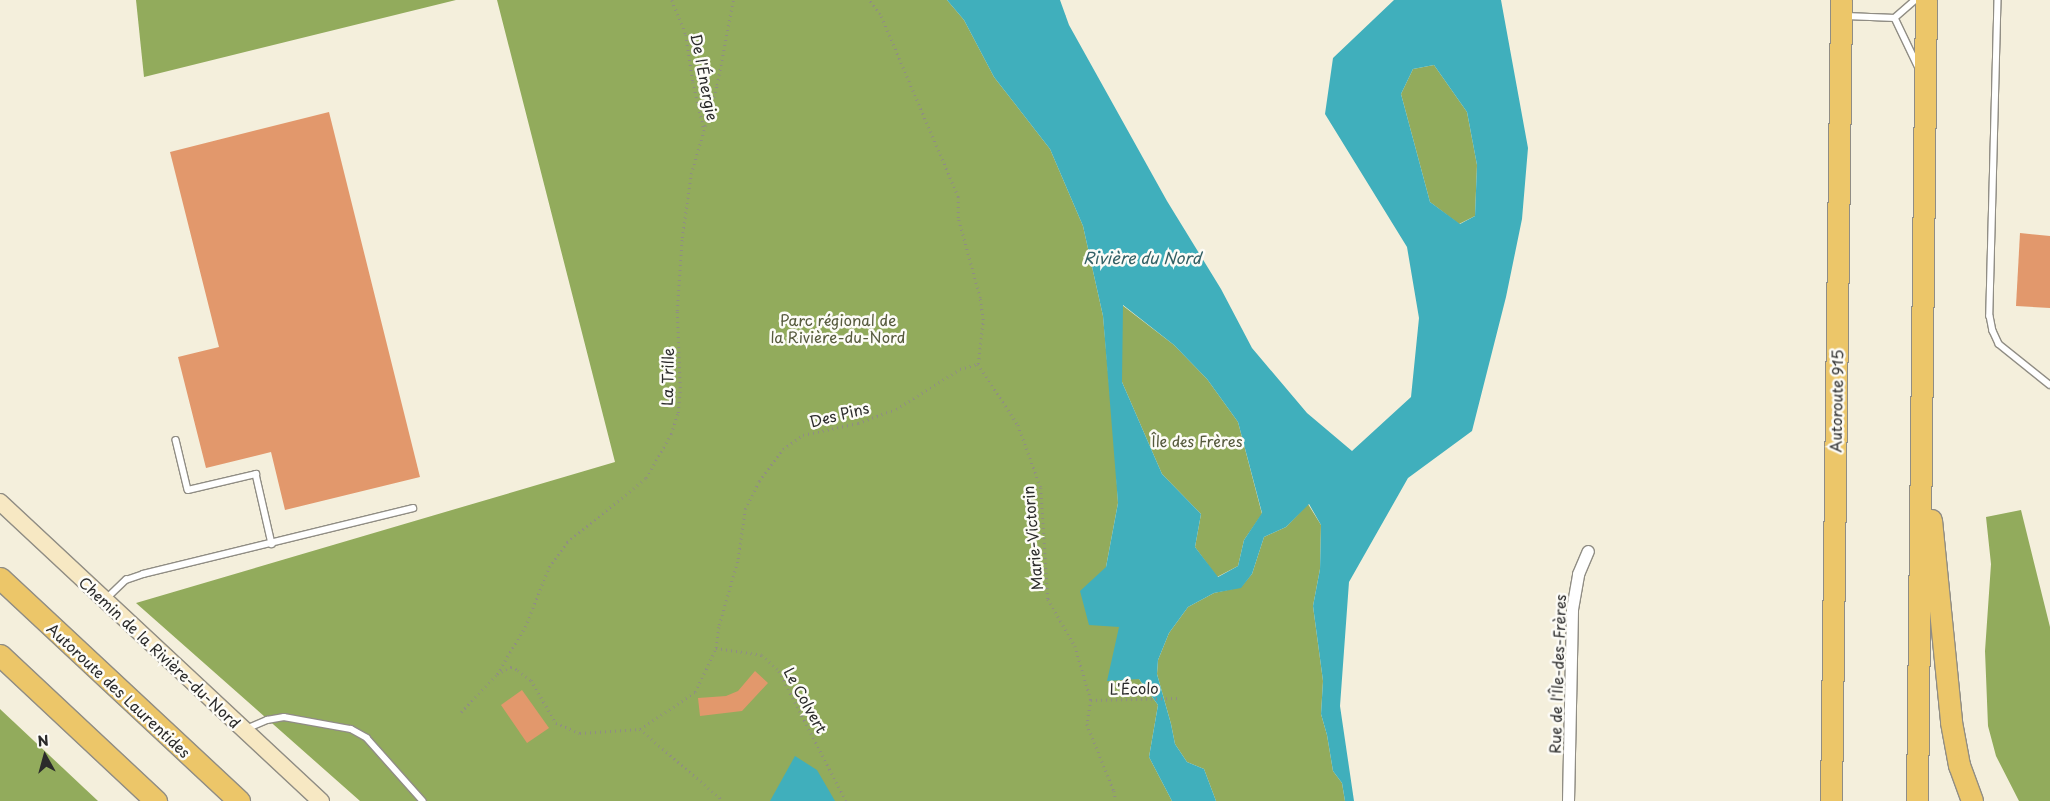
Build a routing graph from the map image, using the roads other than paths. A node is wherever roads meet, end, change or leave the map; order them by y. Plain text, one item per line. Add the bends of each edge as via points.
1 (1916, 0) edge
2 (1926, 0) edge
3 (1998, 0) edge
4 (1841, 8) edge
5 (1895, 18) junction
6 (1925, 81) junction
7 (2050, 385) edge
8 (1920, 399) junction
9 (176, 440) dead end
10 (0, 502) edge
11 (413, 508) dead end
12 (272, 544) junction
13 (1588, 552) dead end
14 (0, 578) edge
15 (105, 600) junction
16 (0, 656) edge
17 (244, 730) junction
18 (130, 777) junction
19 (147, 801) edge
20 (156, 801) edge
21 (238, 801) edge
22 (321, 801) edge
23 (423, 801) edge
24 (1568, 801) edge
25 (1830, 801) edge
26 (1917, 801) edge
27 (1972, 801) edge

1 - 5 lane
2 - 6 highway
3 - 7 lane via 1990,316 1999,344
4 - 5 lane
4 - 25 highway, Autoroute 915
5 - 6 lane
6 - 8 highway
8 - 26 highway
8 - 27 highway via 1948,704 1957,755
9 - 12 lane via 188,490 256,474
10 - 15 street, Chemin de la Rivière-du-Nord
11 - 12 lane
12 - 15 lane via 133,576
13 - 24 street, Rue de l'Île-des-Frères via 1578,574 1572,609
14 - 21 highway, Autoroute des Laurentides
15 - 17 street, Chemin de la Rivière-du-Nord
16 - 18 highway
17 - 22 street, Chemin de la Rivière-du-Nord
17 - 23 lane via 274,718 351,729 367,738
18 - 19 highway
18 - 20 highway

